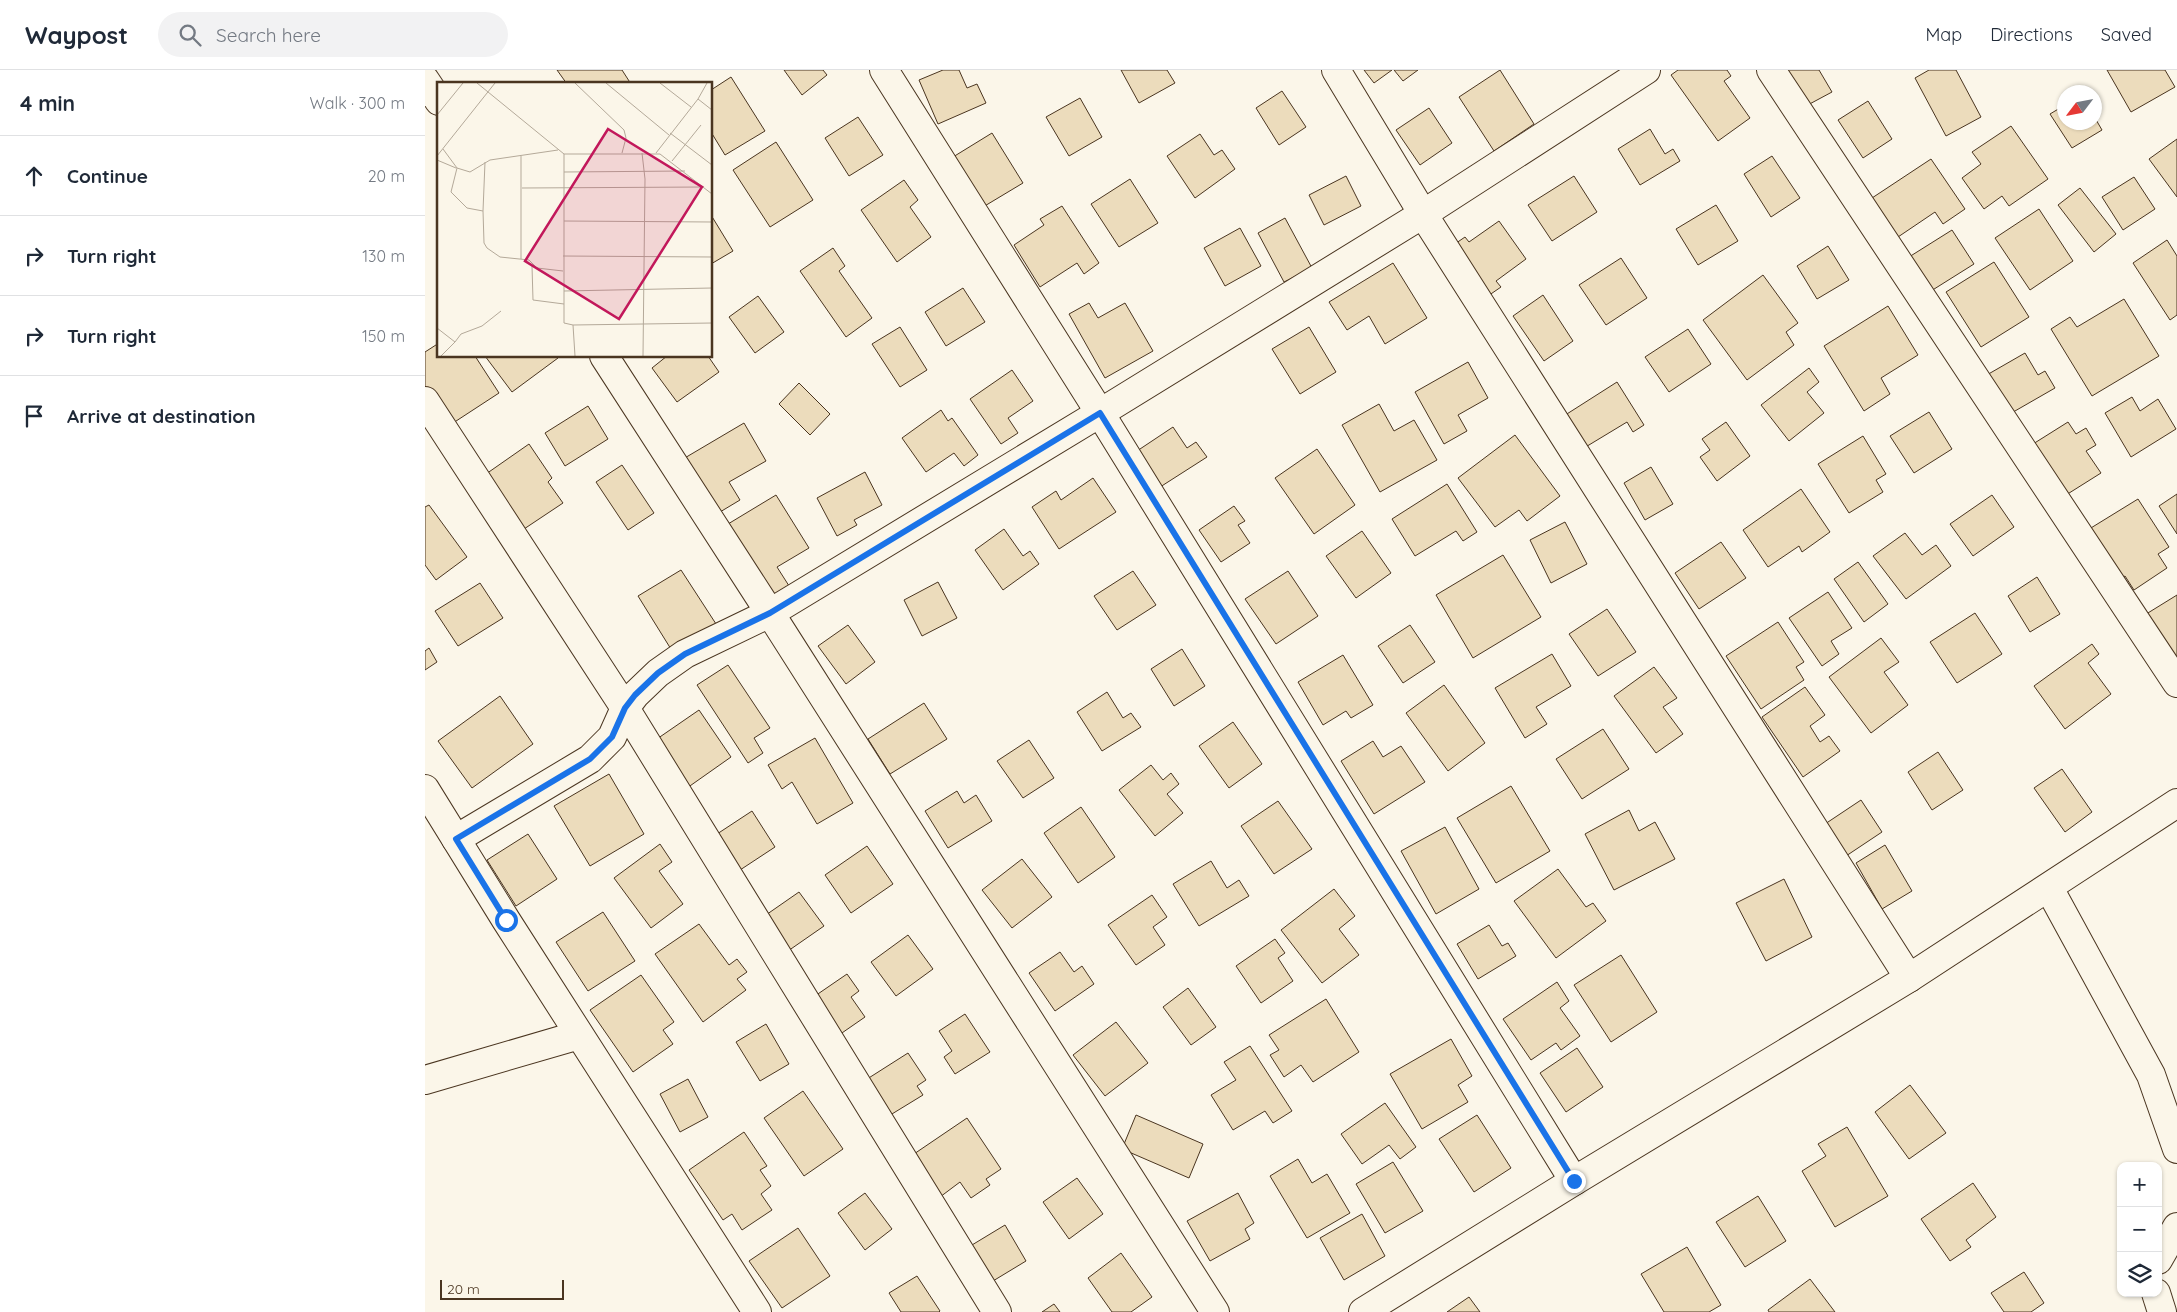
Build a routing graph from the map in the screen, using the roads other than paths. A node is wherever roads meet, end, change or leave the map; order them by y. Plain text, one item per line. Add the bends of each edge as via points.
1 (884, 70) edge
2 (1335, 70) edge
3 (1645, 70) edge
4 (1771, 70) edge
5 (425, 80) edge
6 (437, 98) edge
7 (1423, 214) junction
8 (605, 358) edge
9 (425, 401) edge
10 (1100, 413) junction
11 (770, 613) junction
12 (2177, 683) edge
13 (625, 708) junction
14 (425, 789) edge
15 (2177, 803) edge
16 (456, 839) junction
17 (2049, 888) junction
18 (1909, 978) junction
19 (579, 1035) junction
20 (425, 1080) edge
21 (2177, 1148) edge
22 (1574, 1181) junction
23 (2177, 1227) edge
24 (2162, 1253) edge
25 (2157, 1297) edge
26 (757, 1312) edge
27 (997, 1312) edge
28 (1215, 1312) edge
29 (1363, 1312) edge
30 (2162, 1312) edge

1 - 10 street
2 - 7 street
3 - 7 street
4 - 12 street
5 - 6 street
7 - 10 street
7 - 18 street
8 - 11 street
9 - 13 street
10 - 11 street
10 - 22 street
11 - 13 street via 685,654 658,673
11 - 28 street
13 - 16 street via 612,737 590,759
13 - 27 street
14 - 16 street
15 - 17 street
16 - 19 street
17 - 18 street
17 - 21 street via 2151,1075
18 - 22 street
19 - 20 street
19 - 26 street
22 - 29 street
23 - 24 street
25 - 30 street

